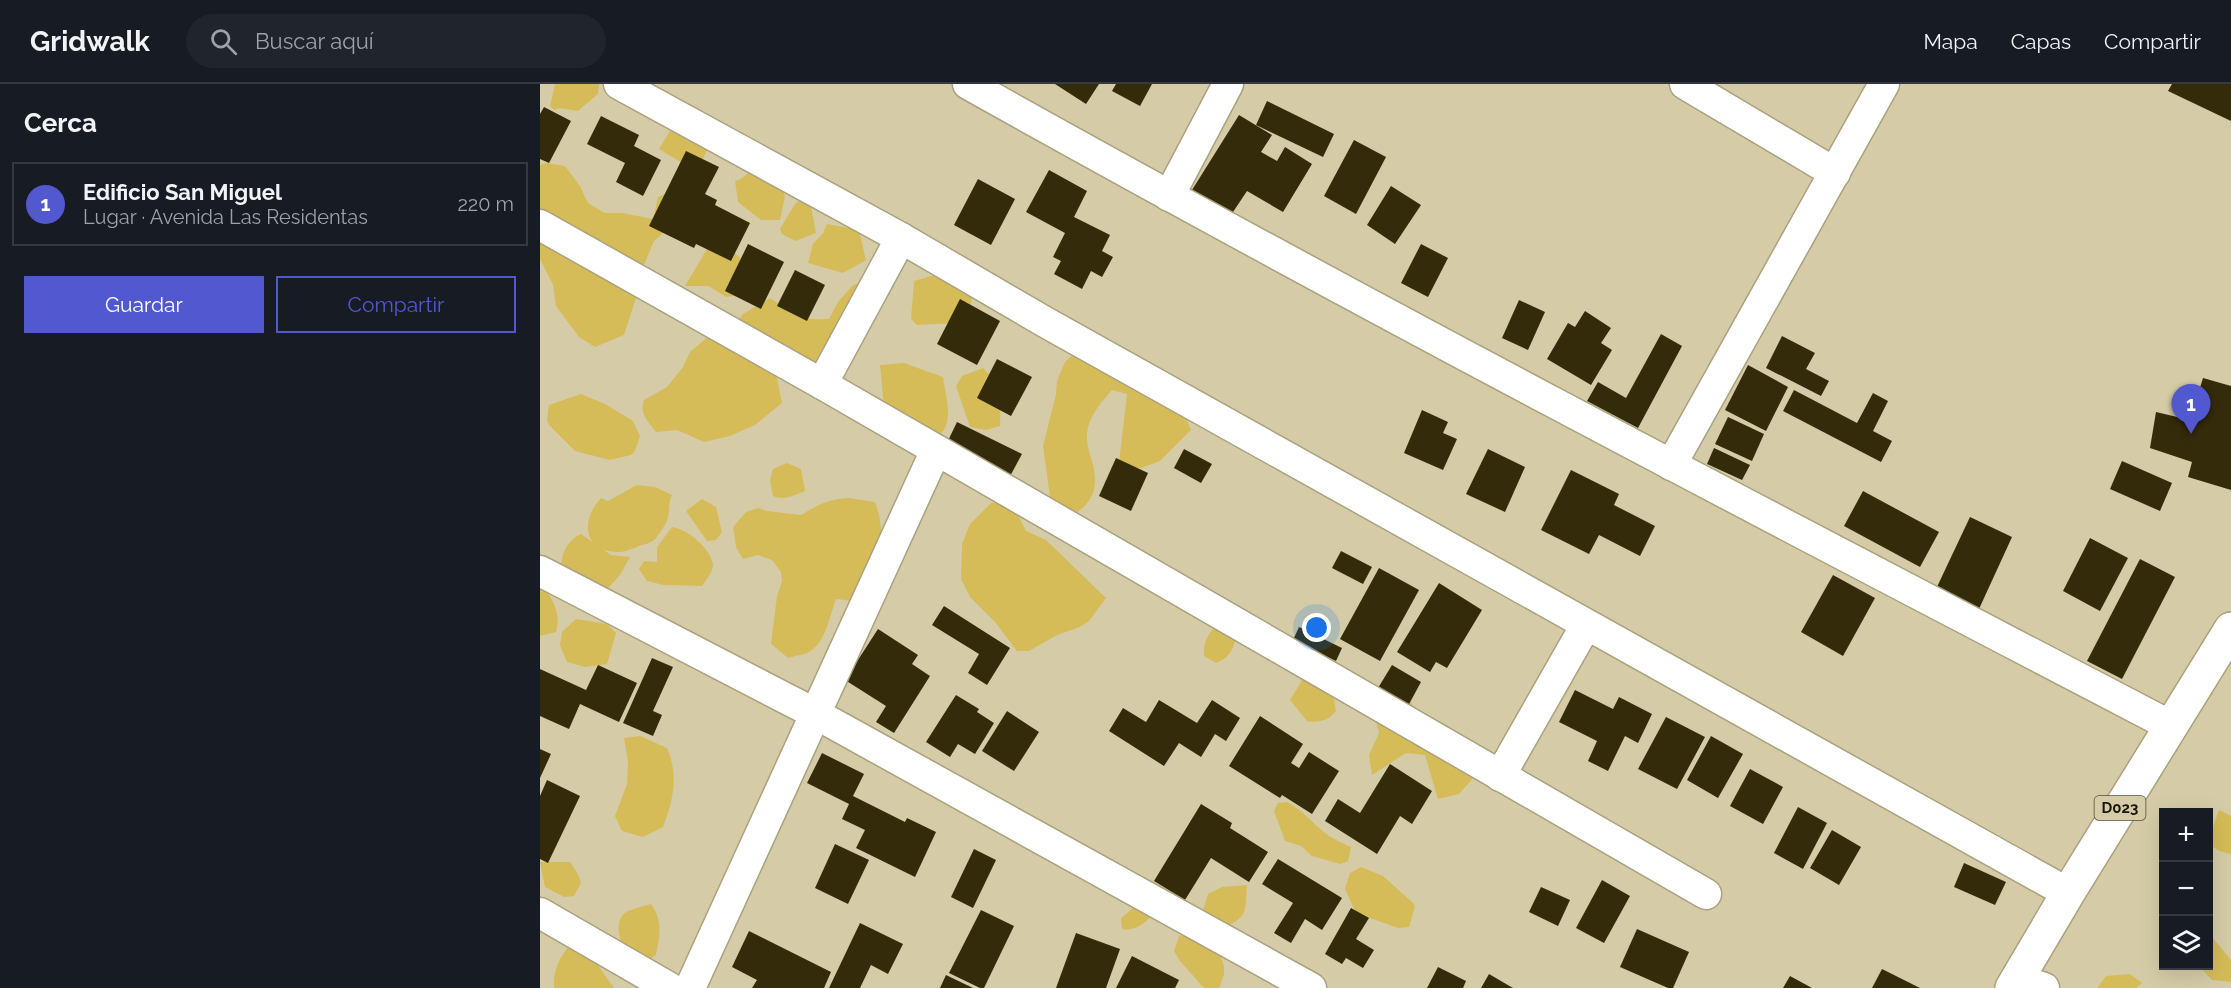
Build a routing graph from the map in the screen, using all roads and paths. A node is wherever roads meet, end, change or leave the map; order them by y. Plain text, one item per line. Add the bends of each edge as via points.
1 (619, 84) edge
2 (968, 84) edge
3 (1228, 84) edge
4 (1685, 84) edge
5 (1884, 84) edge
6 (1835, 173) junction
7 (1169, 196) junction
8 (540, 225) edge
9 (901, 238) junction
10 (822, 384) junction
11 (936, 450) junction
12 (1671, 465) junction
13 (540, 571) edge
14 (1586, 625) junction
15 (2231, 629) edge
16 (814, 713) junction
17 (2170, 726) junction
18 (1500, 776) junction
19 (2068, 893) junction
20 (1706, 894) dead end
21 (540, 914) edge
22 (2025, 985) edge
23 (670, 988) edge
24 (690, 988) edge
25 (1311, 988) edge

1 - 9 street
2 - 7 street
3 - 7 street
4 - 6 street
5 - 6 street
6 - 12 street
7 - 12 street
8 - 10 street
9 - 10 street
9 - 14 street
10 - 11 street
11 - 16 street
11 - 18 street
12 - 17 street
13 - 16 street
14 - 18 street
14 - 19 street
15 - 17 main road, D023
16 - 24 street
16 - 25 street
17 - 19 main road, D023
18 - 20 street
19 - 22 main road, D023
21 - 23 street

